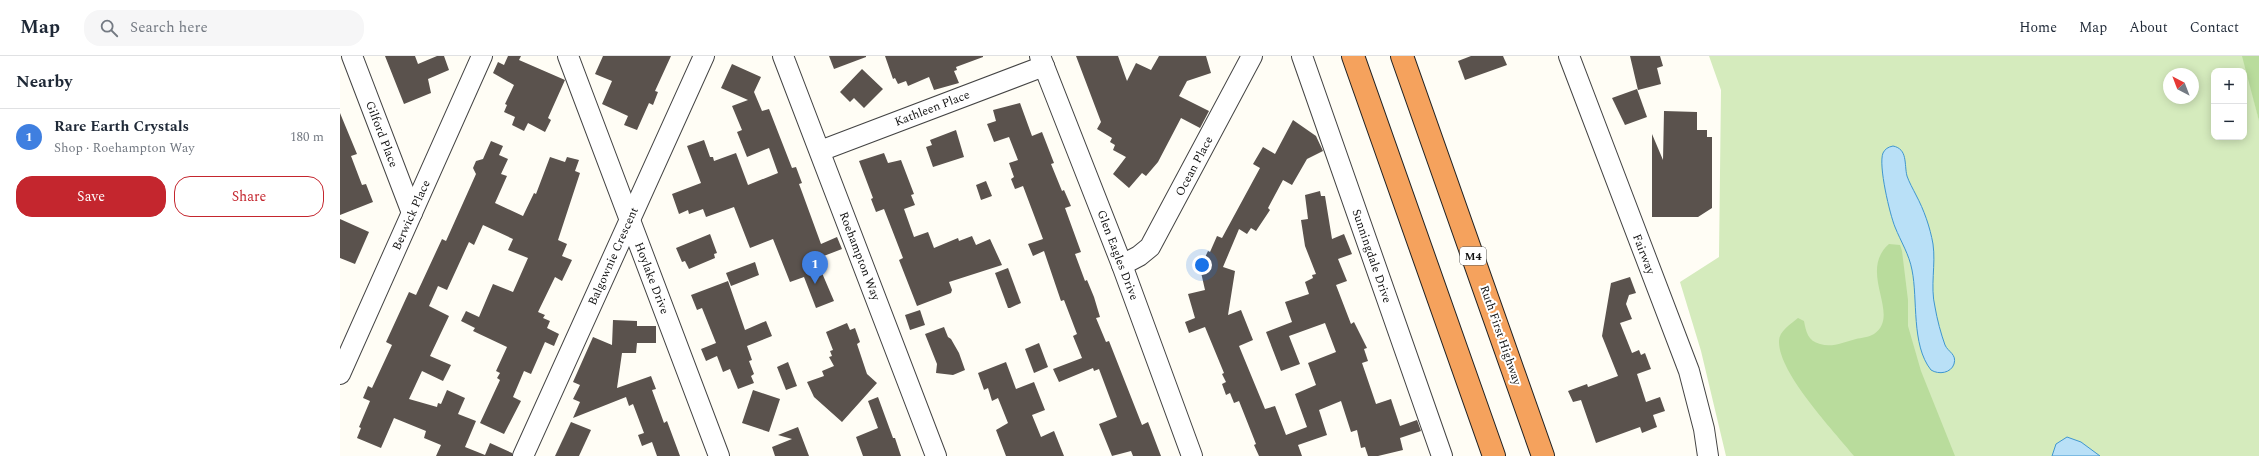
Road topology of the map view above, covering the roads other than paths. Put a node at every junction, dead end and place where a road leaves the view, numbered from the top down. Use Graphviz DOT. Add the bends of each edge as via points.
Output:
graph roads {
  1 [pos="352,56"];
  2 [pos="482,56"];
  3 [pos="568,56"];
  4 [pos="704,56"];
  5 [pos="783,56"];
  6 [pos="1252,56"];
  7 [pos="1302,56"];
  8 [pos="1353,56"];
  9 [pos="1402,56"];
  10 [pos="1570,56"];
  11 [pos="1042,61"];
  12 [pos="820,151"];
  13 [pos="412,213"];
  14 [pos="630,218"];
  15 [pos="1122,265"];
  16 [pos="340,374"];
  17 [pos="523,456"];
  18 [pos="719,456"];
  19 [pos="936,456"];
  20 [pos="1192,456"];
  21 [pos="1442,456"];
  22 [pos="1494,456"];
  23 [pos="1544,456"];
  24 [pos="1708,456"];
  1 -- 13 [label="street, Gilford Place"];
  2 -- 13 [label="street, Berwick Place"];
  3 -- 14 [label="street, Hoylake Drive"];
  4 -- 14 [label="street, Balgownie Crescent"];
  5 -- 12 [label="street, Roehampton Way"];
  6 -- 15 [label="street, Ocean Place" via="1150,247"];
  7 -- 21 [label="street, Sunningdale Drive"];
  8 -- 22 [label="highway"];
  9 -- 23 [label="highway, Ruth First Highway / M4"];
  10 -- 24 [label="street, Fairway" via="1689,371"];
  11 -- 12 [label="street, Kathleen Place"];
  11 -- 15 [label="street, Glen Eagles Drive"];
  12 -- 19 [label="street, Roehampton Way"];
  13 -- 16 [label="street, Berwick Place"];
  14 -- 17 [label="street, Balgownie Crescent"];
  14 -- 18 [label="street, Hoylake Drive"];
  15 -- 20 [label="street, Glen Eagles Drive"];
}
